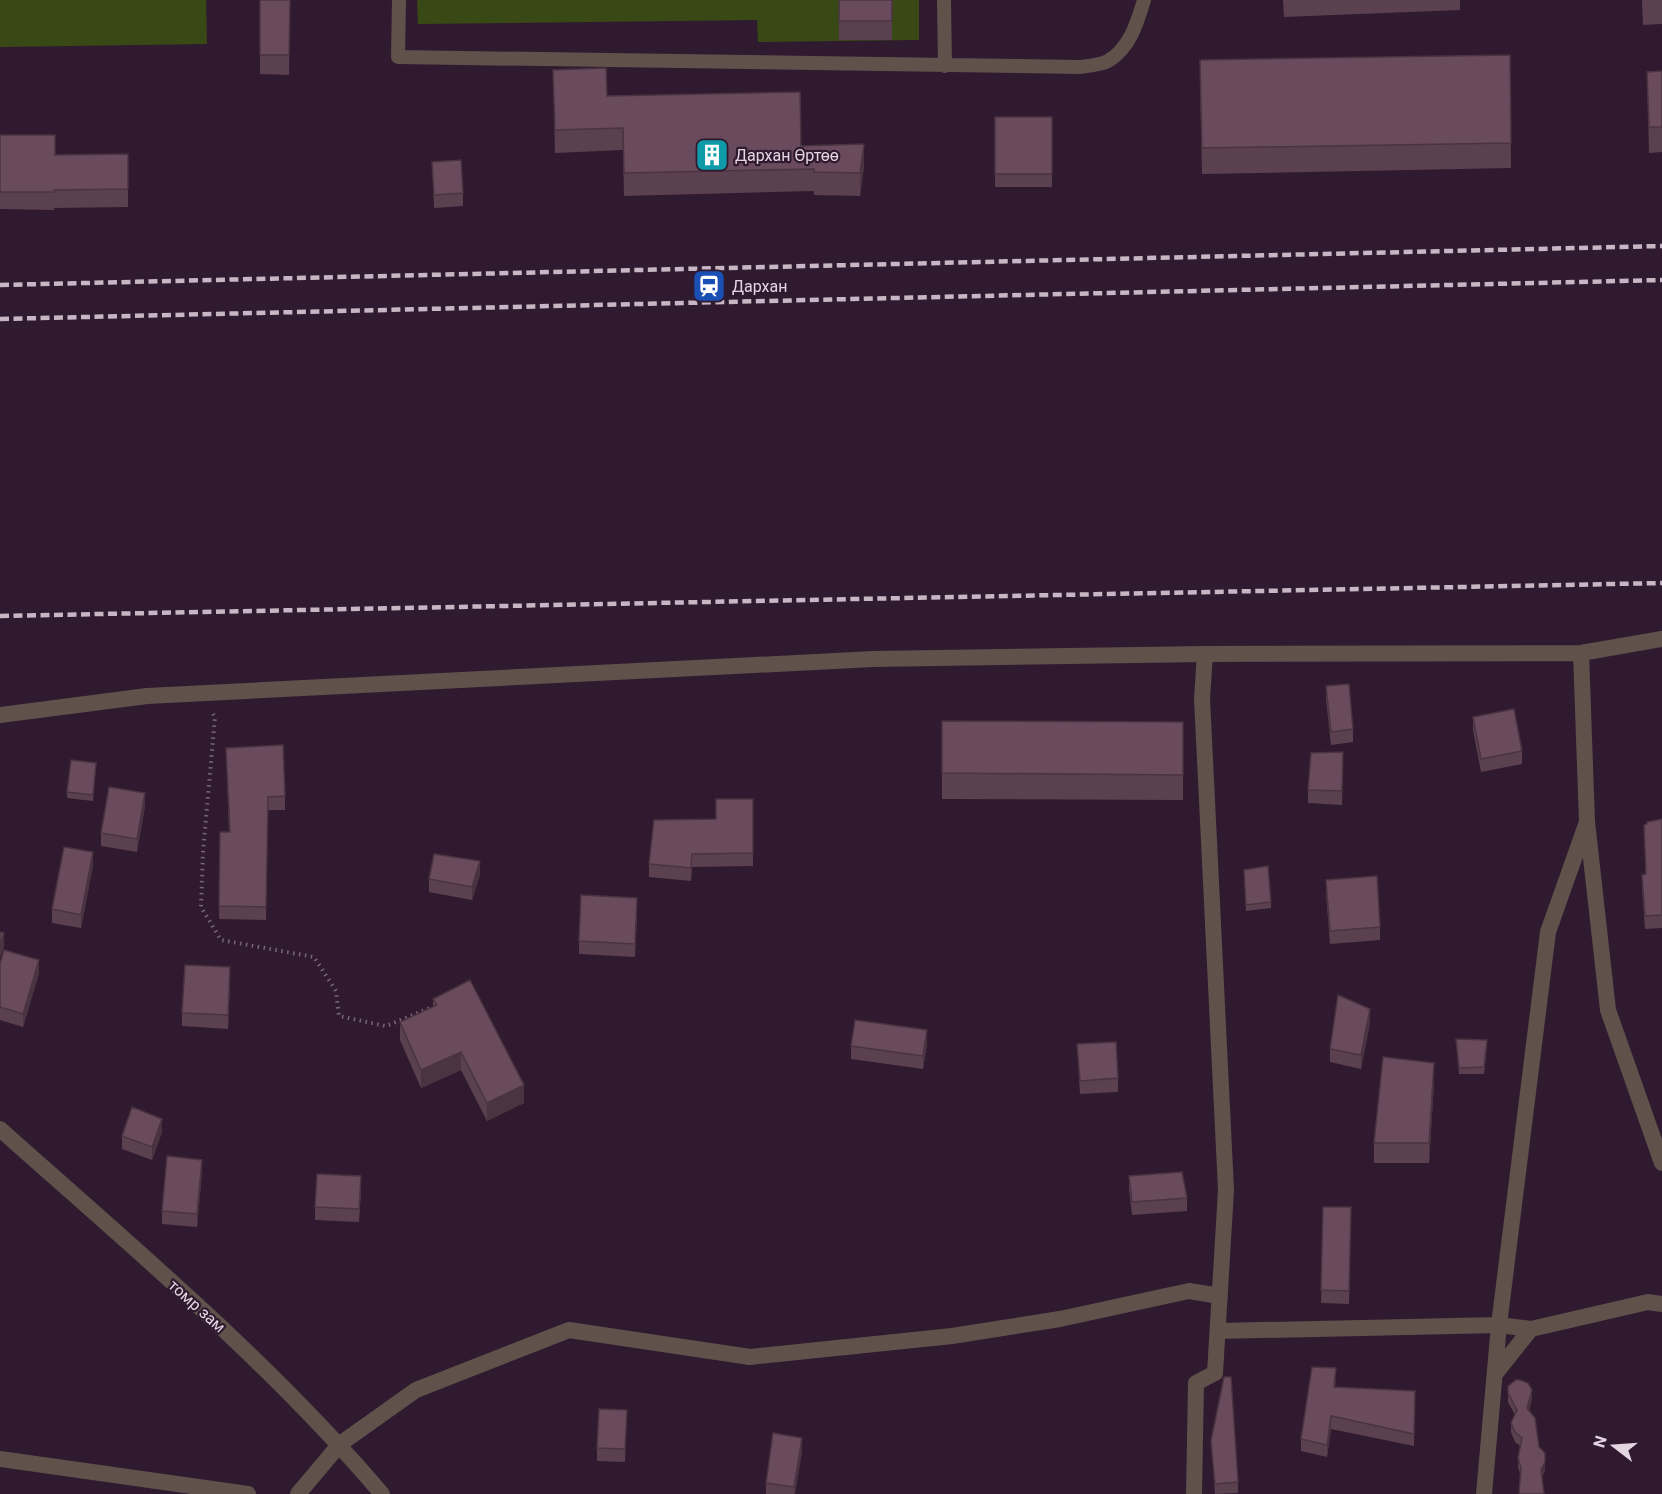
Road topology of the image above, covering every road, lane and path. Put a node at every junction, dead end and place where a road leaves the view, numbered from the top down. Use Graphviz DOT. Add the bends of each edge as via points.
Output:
graph roads {
  1 [pos="399,0"];
  2 [pos="944,0"];
  3 [pos="1144,0"];
  4 [pos="945,66"];
  5 [pos="1662,639"];
  6 [pos="1581,653"];
  7 [pos="1205,654"];
  8 [pos="198,693"];
  9 [pos="0,715"];
  10 [pos="1587,822"];
  11 [pos="430,1008"];
  12 [pos="0,1129"];
  13 [pos="1662,1162"];
  14 [pos="1220,1296"];
  15 [pos="1662,1304"];
  16 [pos="1499,1325"];
  17 [pos="1531,1329"];
  18 [pos="1218,1331"];
  19 [pos="1494,1375"];
  20 [pos="340,1444"];
  21 [pos="0,1459"];
  22 [pos="248,1494"];
  23 [pos="298,1494"];
  24 [pos="382,1494"];
  25 [pos="1194,1494"];
  26 [pos="1484,1494"];
  1 -- 4 [label="lane" via="398,57"];
  2 -- 4 [label="lane"];
  3 -- 4 [label="lane" via="1125,47 1107,62 1080,67"];
  5 -- 6 [label="street"];
  6 -- 7 [label="street"];
  6 -- 10 [label="street"];
  7 -- 8 [label="street" via="873,659"];
  7 -- 14 [label="street" via="1202,698 1226,1190"];
  8 -- 9 [label="street"];
  8 -- 11 [label="path" via="215,717 201,906 221,940 314,957 336,991 339,1016 386,1026"];
  10 -- 13 [label="street" via="1608,1010"];
  10 -- 16 [label="street" via="1548,932"];
  12 -- 20 [label="street, томр зам" via="220,1326"];
  14 -- 18 [label="street"];
  14 -- 20 [label="street" via="1189,1291 1060,1319 952,1336 750,1357 568,1330 416,1390"];
  15 -- 17 [label="street" via="1648,1302"];
  16 -- 17 [label="street"];
  16 -- 18 [label="street"];
  16 -- 19 [label="street"];
  17 -- 19 [label="street"];
  18 -- 25 [label="street" via="1215,1372 1196,1383"];
  19 -- 26 [label="street"];
  20 -- 23 [label="street"];
  20 -- 24 [label="street, томр зам"];
  21 -- 22 [label="street"];
}
